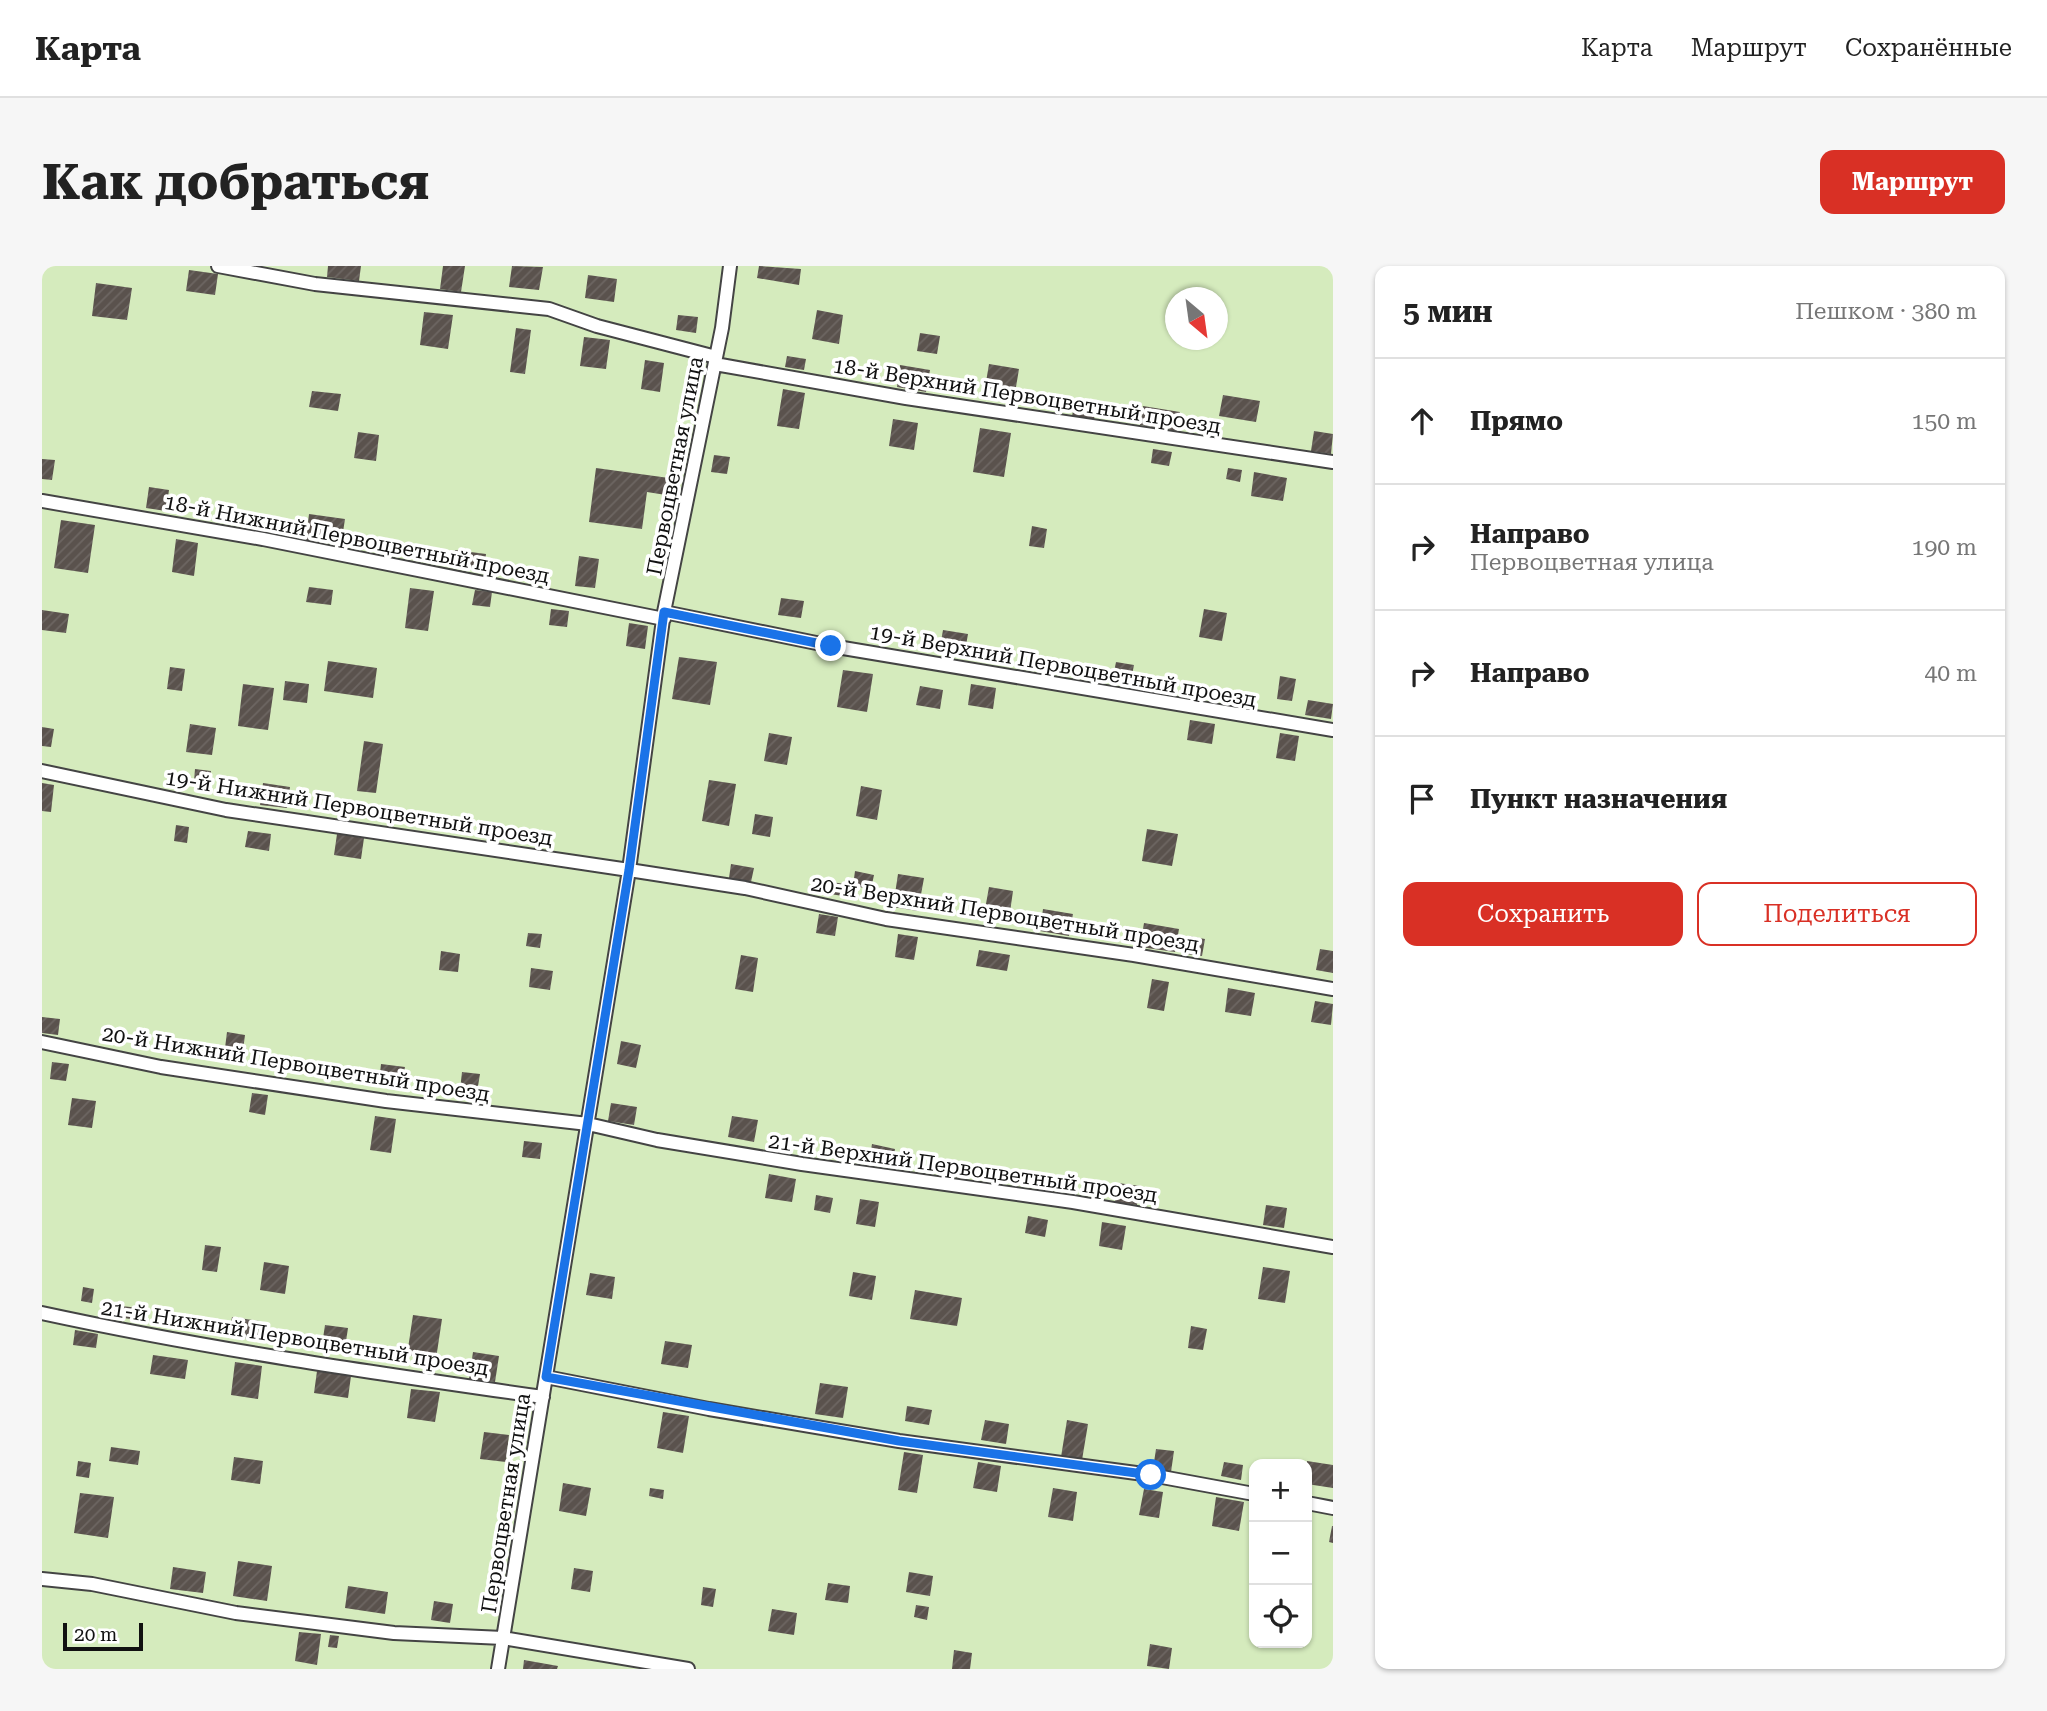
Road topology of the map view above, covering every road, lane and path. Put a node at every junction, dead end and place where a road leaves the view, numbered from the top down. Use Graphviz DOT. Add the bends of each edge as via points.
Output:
graph roads {
  1 [pos="218,266"];
  2 [pos="730,266"];
  3 [pos="716,360"];
  4 [pos="1333,462"];
  5 [pos="42,501"];
  6 [pos="664,615"];
  7 [pos="1333,730"];
  8 [pos="42,771"];
  9 [pos="629,870"];
  10 [pos="1333,989"];
  11 [pos="42,1042"];
  12 [pos="588,1124"];
  13 [pos="1333,1247"];
  14 [pos="42,1313"];
  15 [pos="546,1377"];
  16 [pos="543,1397"];
  17 [pos="1249,1493"];
  18 [pos="1312,1504"];
  19 [pos="1333,1508"];
  20 [pos="42,1579"];
  21 [pos="503,1638"];
  22 [pos="498,1669"];
  23 [pos="688,1669"];
  1 -- 3 [label="lane, 18-й Верхний Первоцветный проезд" via="315,284 549,309"];
  2 -- 3 [label="lane, Первоцветная улица"];
  3 -- 4 [label="lane, 18-й Верхний Первоцветный проезд" via="933,403"];
  3 -- 6 [label="lane, Первоцветная улица"];
  5 -- 6 [label="lane, 18-й Нижний Первоцветный проезд"];
  6 -- 7 [label="lane, 19-й Верхний Первоцветный проезд"];
  6 -- 9 [label="lane, Первоцветная улица"];
  8 -- 9 [label="lane, 19-й Нижний Первоцветный проезд" via="226,810"];
  9 -- 10 [label="lane, 20-й Верхний Первоцветный проезд" via="745,888 886,919"];
  9 -- 12 [label="lane, Первоцветная улица"];
  11 -- 12 [label="lane, 20-й Нижний Первоцветный проезд" via="161,1067 386,1101"];
  12 -- 13 [label="lane, 21-й Верхний Первоцветный проезд" via="802,1164 1073,1202"];
  12 -- 15 [label="lane, Первоцветная улица"];
  14 -- 16 [label="lane, 21-й Нижний Первоцветный проезд" via="314,1364"];
  15 -- 16 [label="lane, Первоцветная улица"];
  15 -- 17 [label="lane" via="899,1441"];
  16 -- 21 [label="lane, Первоцветная улица"];
  18 -- 19 [label="lane"];
  20 -- 21 [label="lane" via="92,1584 236,1613 394,1633"];
  21 -- 22 [label="lane, Первоцветная улица"];
  21 -- 23 [label="lane"];
}
